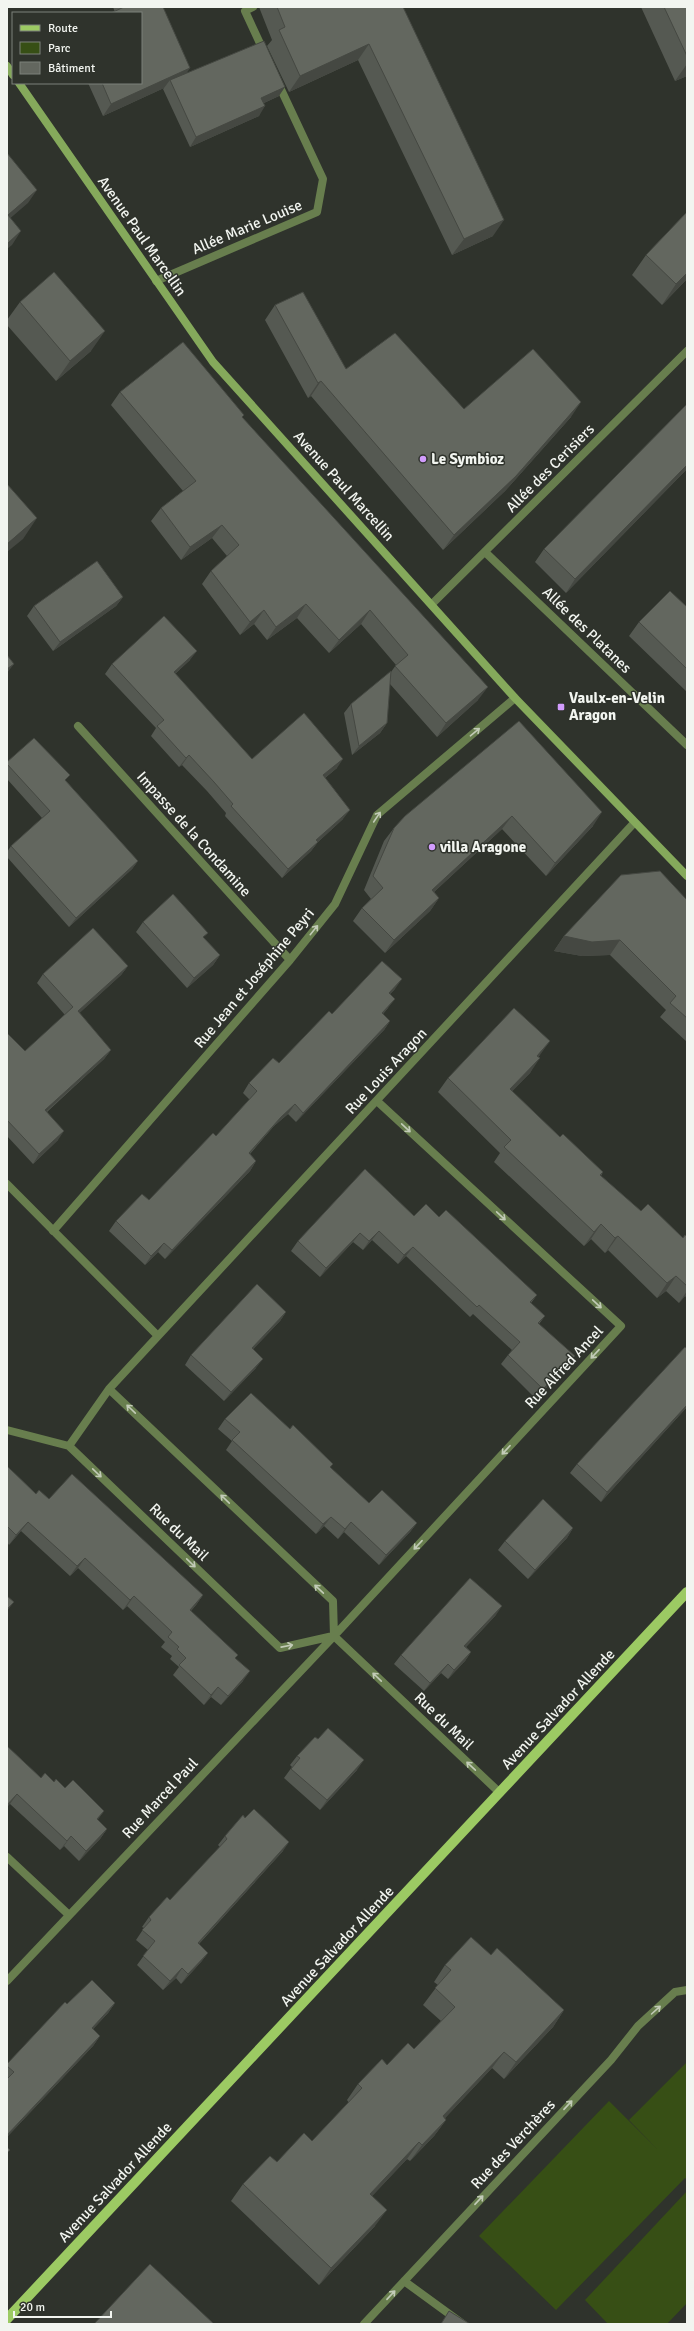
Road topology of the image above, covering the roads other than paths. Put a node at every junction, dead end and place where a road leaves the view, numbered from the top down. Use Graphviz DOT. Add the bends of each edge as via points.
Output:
graph roads {
  1 [pos="253,7"];
  2 [pos="268,60"];
  3 [pos="274,74"];
  4 [pos="20,84"];
  5 [pos="156,281"];
  6 [pos="687,351"];
  7 [pos="485,552"];
  8 [pos="432,604"];
  9 [pos="515,698"];
  10 [pos="78,726"];
  11 [pos="687,745"];
  12 [pos="634,823"];
  13 [pos="687,876"];
  14 [pos="290,960"];
  15 [pos="377,1102"];
  16 [pos="7,1184"];
  17 [pos="53,1231"];
  18 [pos="158,1336"];
  19 [pos="109,1389"];
  20 [pos="7,1430"];
  21 [pos="69,1446"];
  22 [pos="687,1592"];
  23 [pos="334,1636"];
  24 [pos="500,1793"];
  25 [pos="7,1857"];
  26 [pos="69,1915"];
  27 [pos="7,1981"];
  28 [pos="687,1990"];
  29 [pos="404,2281"];
  30 [pos="7,2319"];
  31 [pos="364,2324"];
  32 [pos="463,2324"];
  1 -- 2 [label="street" via="245,11"];
  3 -- 5 [label="street, Allée Marie Louise" via="323,179 317,212"];
  4 -- 5 [label="street, Avenue Paul Marcellin"];
  5 -- 8 [label="street, Avenue Paul Marcellin" via="213,362"];
  6 -- 7 [label="street, Allée des Cerisiers"];
  7 -- 8 [label="street, Allée des Cerisiers"];
  7 -- 11 [label="street, Allée des Platanes"];
  8 -- 9 [label="street, Avenue Paul Marcellin"];
  9 -- 12 [label="street, Avenue Paul Marcellin"];
  14 -- 9 [label="street, Rue Jean et Joséphine Peyri, one-way" via="335,904 377,814"];
  10 -- 14 [label="street, Impasse de la Condamine"];
  12 -- 13 [label="street, Avenue Paul Marcellin"];
  12 -- 15 [label="street, Rue Louis Aragon"];
  14 -- 17 [label="street, Rue Jean et Joséphine Peyri"];
  15 -- 18 [label="street, Rue Louis Aragon"];
  15 -- 23 [label="street, Rue Alfred Ancel, one-way" via="621,1326"];
  16 -- 17 [label="street"];
  17 -- 18 [label="street"];
  18 -- 19 [label="street"];
  19 -- 21 [label="street"];
  23 -- 19 [label="street, one-way" via="333,1602"];
  20 -- 21 [label="street"];
  21 -- 23 [label="street, Rue du Mail, one-way" via="280,1648"];
  22 -- 24 [label="main road, Avenue Salvador Allende"];
  24 -- 23 [label="street, Rue du Mail, one-way"];
  23 -- 26 [label="street, Rue Marcel Paul"];
  24 -- 30 [label="main road, Avenue Salvador Allende"];
  25 -- 26 [label="street"];
  26 -- 27 [label="street, Rue Marcel Paul"];
  29 -- 28 [label="street, Rue des Verchères, one-way" via="610,2060 638,2026 675,1992"];
  31 -- 29 [label="street, Rue des Verchères, one-way"];
  29 -- 32 [label="street"];
}
